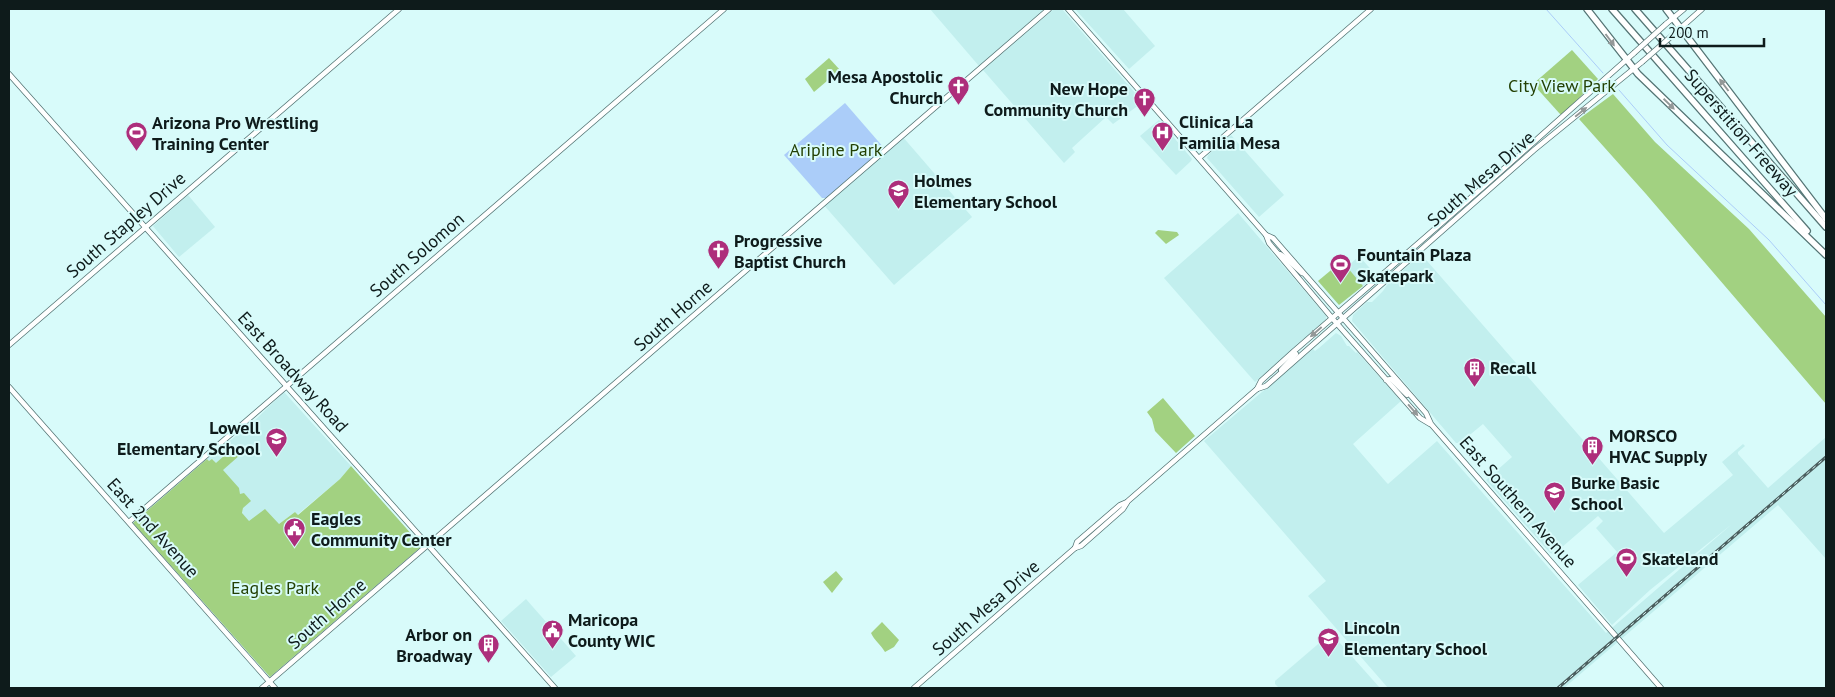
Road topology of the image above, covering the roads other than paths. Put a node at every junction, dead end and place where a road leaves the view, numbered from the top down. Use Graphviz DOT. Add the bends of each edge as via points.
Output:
graph roads {
  1 [pos="399,9"];
  2 [pos="724,9"];
  3 [pos="1049,9"];
  4 [pos="1068,9"];
  5 [pos="1371,9"];
  6 [pos="1587,9"];
  7 [pos="1612,9"];
  8 [pos="1635,9"];
  9 [pos="1666,9"];
  10 [pos="1684,9"];
  11 [pos="1702,9"];
  12 [pos="1673,17"];
  13 [pos="1681,28"];
  14 [pos="1625,60"];
  15 [pos="1634,70"];
  16 [pos="9,74"];
  17 [pos="1199,158"];
  18 [pos="1826,219"];
  19 [pos="145,226"];
  20 [pos="1826,227"];
  21 [pos="1266,235"];
  22 [pos="1277,253"];
  23 [pos="1826,254"];
  24 [pos="1306,275"];
  25 [pos="1339,312"];
  26 [pos="1332,318"];
  27 [pos="1344,318"];
  28 [pos="1337,324"];
  29 [pos="9,345"];
  30 [pos="1299,347"];
  31 [pos="1280,374"];
  32 [pos="1386,380"];
  33 [pos="287,386"];
  34 [pos="9,387"];
  35 [pos="1256,389"];
  36 [pos="1414,399"];
  37 [pos="1431,424"];
  38 [pos="129,522"];
  39 [pos="428,545"];
  40 [pos="269,682"];
  41 [pos="262,688"];
  42 [pos="275,688"];
  43 [pos="555,688"];
  44 [pos="914,688"];
  45 [pos="1661,688"];
  1 -- 19 [label="main road, South Stapley Drive"];
  2 -- 33 [label="main road, South Solomon"];
  3 -- 39 [label="main road, South Horne"];
  4 -- 17 [label="main road, East Southern Avenue"];
  5 -- 17 [label="main road"];
  6 -- 14 [label="highway, one-way"];
  7 -- 23 [label="highway, Superstition Freeway"];
  8 -- 20 [label="highway, Superstition Freeway"];
  9 -- 12 [label="highway"];
  10 -- 12 [label="main road, South Mesa Drive"];
  11 -- 13 [label="main road, South Mesa Drive"];
  12 -- 13 [label="highway"];
  12 -- 14 [label="main road, South Mesa Drive, bridge"];
  13 -- 15 [label="main road, South Mesa Drive, bridge"];
  18 -- 13 [label="highway, one-way"];
  14 -- 15 [label="highway"];
  14 -- 25 [label="main road, South Mesa Drive"];
  15 -- 23 [label="highway, one-way"];
  27 -- 15 [label="main road, South Mesa Drive, one-way" via="1534,150"];
  16 -- 19 [label="main road, East Broadway Road"];
  17 -- 21 [label="main road, East Southern Avenue"];
  19 -- 29 [label="main road, South Stapley Drive"];
  19 -- 33 [label="main road, East Broadway Road"];
  21 -- 22 [label="main road, East Southern Avenue"];
  21 -- 24 [label="main road, East Southern Avenue" via="1273,238"];
  22 -- 24 [label="main road"];
  22 -- 26 [label="main road, East Southern Avenue"];
  24 -- 25 [label="main road, East Southern Avenue"];
  25 -- 26 [label="main road, South Mesa Drive"];
  25 -- 27 [label="main road, East Southern Avenue"];
  26 -- 28 [label="main road, East Southern Avenue"];
  26 -- 30 [label="main road, South Mesa Drive, one-way"];
  27 -- 28 [label="main road, South Mesa Drive"];
  27 -- 36 [label="main road, East Southern Avenue"];
  28 -- 31 [label="main road, South Mesa Drive"];
  28 -- 32 [label="main road, East Southern Avenue"];
  30 -- 31 [label="main road"];
  30 -- 35 [label="main road, South Mesa Drive"];
  31 -- 35 [label="main road, South Mesa Drive" via="1266,386"];
  32 -- 36 [label="main road" via="1394,381"];
  32 -- 37 [label="main road, East Southern Avenue, one-way" via="1420,418"];
  33 -- 38 [label="main road, South Solomon"];
  33 -- 39 [label="main road, East Broadway Road"];
  34 -- 38 [label="main road, East 2nd Avenue"];
  35 -- 44 [label="main road, South Mesa Drive" via="1077,542 1075,548"];
  36 -- 37 [label="main road, East Southern Avenue"];
  37 -- 45 [label="main road, East Southern Avenue"];
  38 -- 40 [label="main road, East 2nd Avenue"];
  39 -- 40 [label="main road, South Horne"];
  39 -- 43 [label="main road, East Broadway Road"];
  40 -- 41 [label="main road, South Horne"];
  40 -- 42 [label="main road, East 2nd Avenue"];
}
